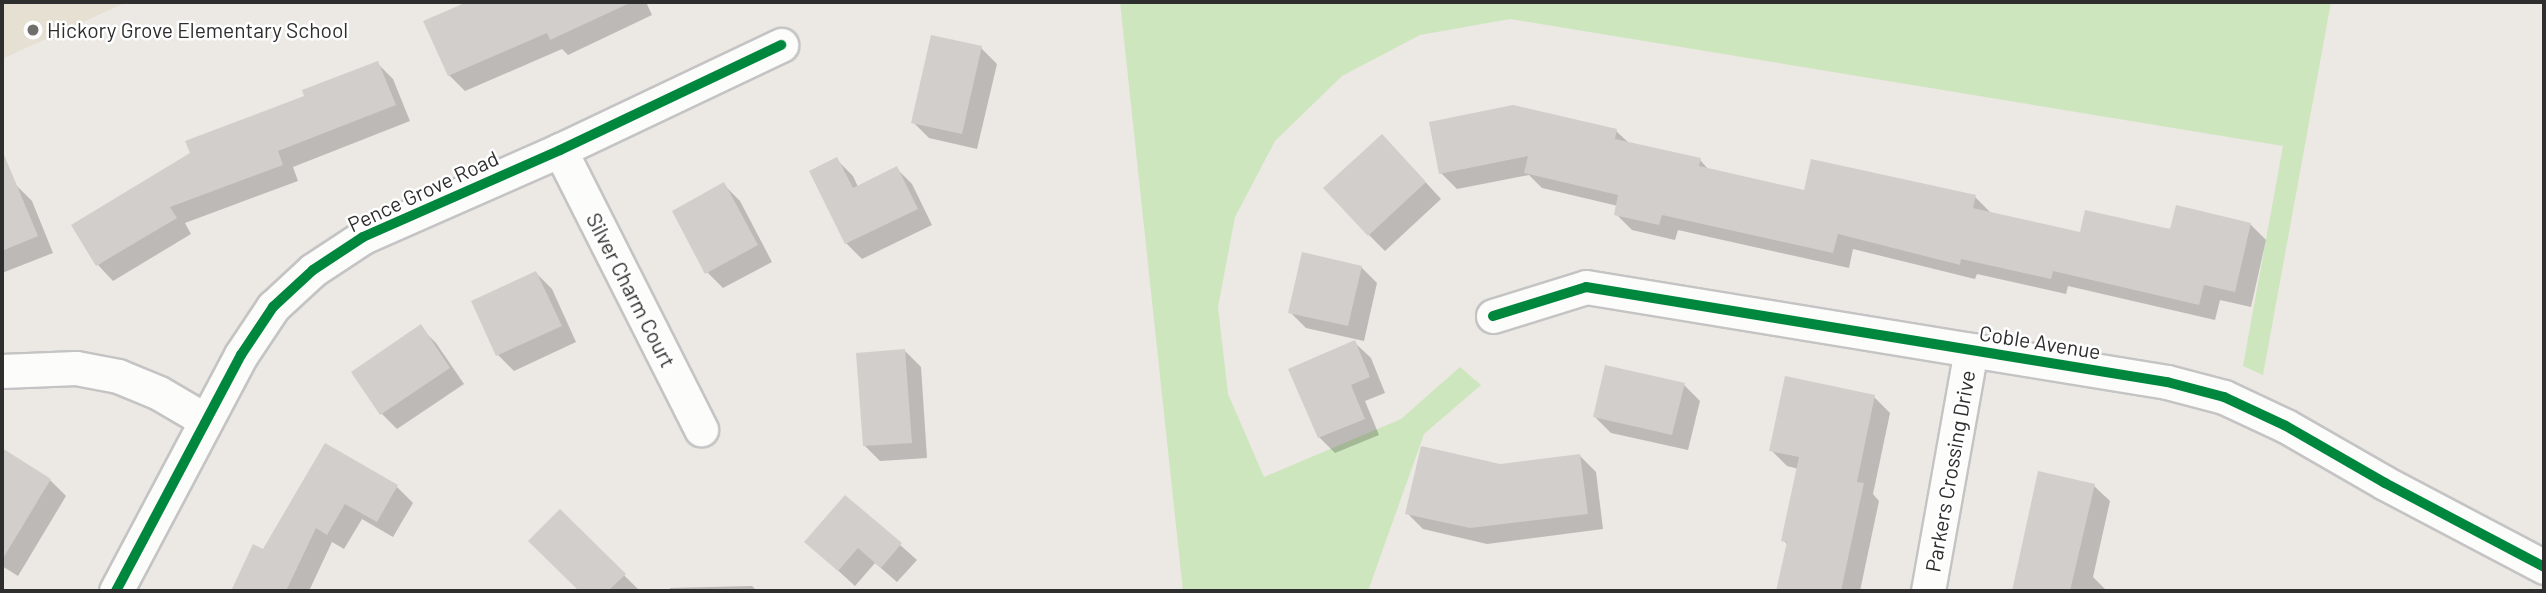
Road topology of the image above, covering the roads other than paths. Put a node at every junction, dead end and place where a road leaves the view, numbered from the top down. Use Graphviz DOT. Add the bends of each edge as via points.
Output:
graph roads {
  1 [pos="781,45"];
  2 [pos="560,150"];
  3 [pos="1493,316"];
  4 [pos="1971,350"];
  5 [pos="2,371"];
  6 [pos="205,421"];
  7 [pos="701,429"];
  8 [pos="2544,567"];
  9 [pos="116,591"];
  10 [pos="1928,591"];
  1 -- 2 [label="street, Pence Grove Road"];
  2 -- 6 [label="street, Pence Grove Road" via="363,237 313,270 273,307"];
  2 -- 7 [label="street, Silver Charm Court"];
  3 -- 4 [label="street, Coble Avenue" via="1586,288"];
  4 -- 8 [label="street, Coble Avenue" via="2167,382 2224,397"];
  4 -- 10 [label="street, Parkers Crossing Drive"];
  5 -- 6 [label="street" via="76,368 118,376 159,393"];
  6 -- 9 [label="street, Pence Grove Road"];
}
